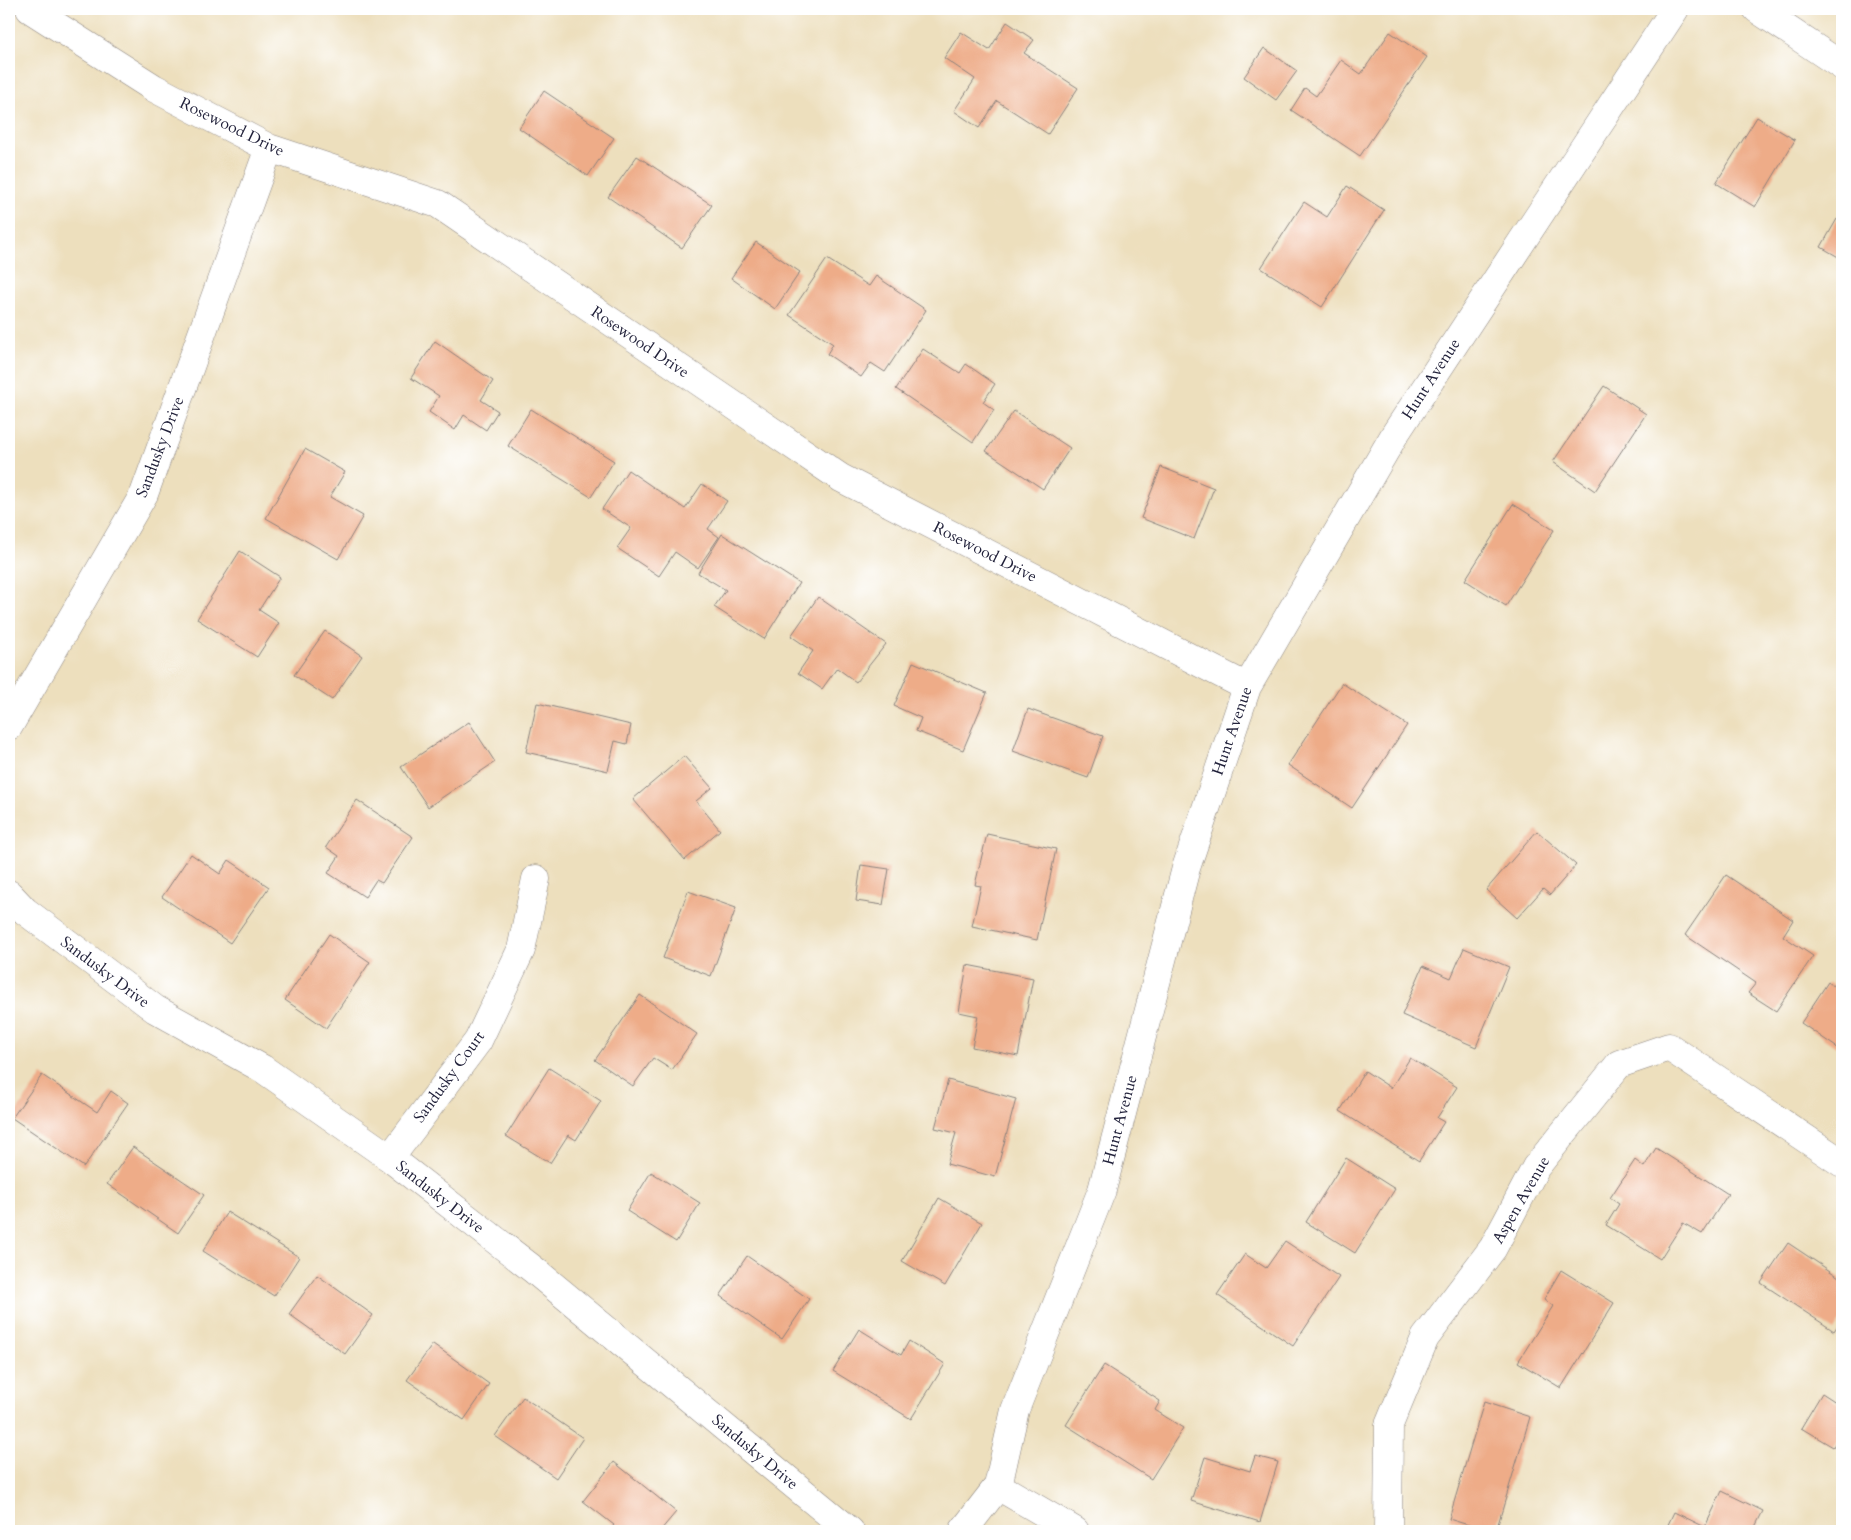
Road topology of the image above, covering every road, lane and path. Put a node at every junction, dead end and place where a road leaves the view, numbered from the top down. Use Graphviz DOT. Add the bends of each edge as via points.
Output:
graph roads {
  1 [pos="30,9"];
  2 [pos="1675,9"];
  3 [pos="1757,9"];
  4 [pos="1842,66"];
  5 [pos="269,148"];
  6 [pos="1247,687"];
  7 [pos="9,726"];
  8 [pos="536,879"];
  9 [pos="9,894"];
  10 [pos="390,1158"];
  11 [pos="1842,1162"];
  12 [pos="998,1486"];
  13 [pos="850,1531"];
  14 [pos="963,1531"];
  15 [pos="1075,1531"];
  16 [pos="1388,1531"];
  1 -- 5 [label="street, Rosewood Drive" via="154,88"];
  2 -- 6 [label="street, Hunt Avenue" via="1395,434"];
  3 -- 4 [label="street"];
  5 -- 6 [label="street, Rosewood Drive" via="438,204 841,478"];
  5 -- 7 [label="street, Sandusky Drive" via="144,494"];
  6 -- 12 [label="street, Hunt Avenue" via="1186,868 1102,1190 1015,1410"];
  8 -- 10 [label="street, Sandusky Court" via="521,950 478,1041"];
  9 -- 10 [label="street, Sandusky Drive" via="25,911 155,1009 263,1068"];
  10 -- 13 [label="street, Sandusky Drive" via="534,1270"];
  11 -- 16 [label="street, Aspen Avenue" via="1669,1048 1619,1064 1536,1167 1493,1248 1425,1338 1389,1425"];
  12 -- 14 [label="street, Hunt Avenue"];
  12 -- 15 [label="street"];
}
